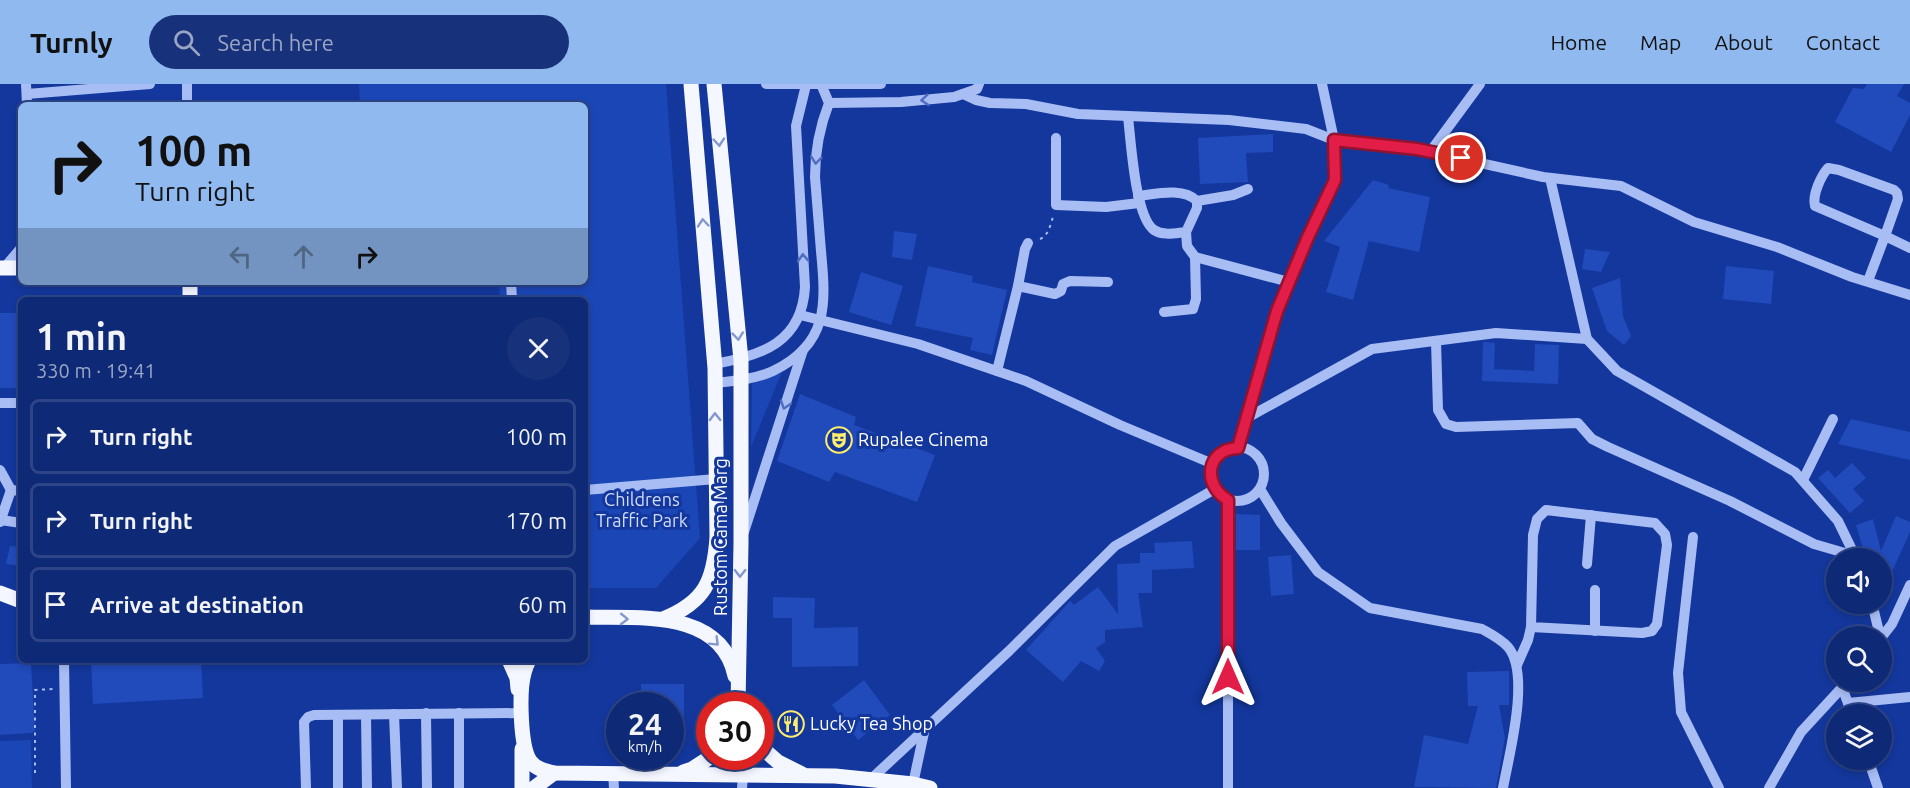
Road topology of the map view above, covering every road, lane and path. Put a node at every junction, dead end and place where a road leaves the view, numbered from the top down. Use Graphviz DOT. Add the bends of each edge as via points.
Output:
graph roads {
  1 [pos="150,84"];
  2 [pos="187,84"];
  3 [pos="691,84"];
  4 [pos="714,84"];
  5 [pos="766,84"];
  6 [pos="820,84"];
  7 [pos="829,84"];
  8 [pos="846,84"];
  9 [pos="882,84"];
  10 [pos="979,84"];
  11 [pos="1322,84"];
  12 [pos="1480,84"];
  13 [pos="806,85"];
  14 [pos="27,94"];
  15 [pos="963,94"];
  16 [pos="187,102"];
  17 [pos="829,103"];
  18 [pos="1128,117"];
  19 [pos="1056,138"];
  20 [pos="1334,140"];
  21 [pos="1430,152"];
  22 [pos="1550,178"];
  23 [pos="1248,189"];
  24 [pos="1139,200"];
  25 [pos="1197,201"];
  26 [pos="1056,205"];
  27 [pos="1186,232"];
  28 [pos="1884,236"];
  29 [pos="1028,243"];
  30 [pos="1910,248"];
  31 [pos="18,251"];
  32 [pos="1195,257"];
  33 [pos="2,268"];
  34 [pos="18,268"];
  35 [pos="1868,281"];
  36 [pos="1108,282"];
  37 [pos="1289,282"];
  38 [pos="1018,286"];
  39 [pos="1910,295"];
  40 [pos="1164,312"];
  41 [pos="800,315"];
  42 [pos="821,321"];
  43 [pos="1587,339"];
  44 [pos="1436,340"];
  45 [pos="804,350"];
  46 [pos="741,360"];
  47 [pos="714,364"];
  48 [pos="997,371"];
  49 [pos="741,380"];
  50 [pos="715,383"];
  51 [pos="0,403"];
  52 [pos="18,403"];
  53 [pos="1245,419"];
  54 [pos="1833,419"];
  55 [pos="1238,448"];
  56 [pos="1213,464"];
  57 [pos="0,470"];
  58 [pos="716,479"];
  59 [pos="1803,480"];
  60 [pos="1215,489"];
  61 [pos="1260,489"];
  62 [pos="16,490"];
  63 [pos="588,490"];
  64 [pos="1228,500"];
  65 [pos="1591,514"];
  66 [pos="1,521"];
  67 [pos="18,523"];
  68 [pos="1693,537"];
  69 [pos="741,543"];
  70 [pos="1827,548"];
  71 [pos="1851,548"];
  72 [pos="1587,564"];
  73 [pos="1910,585"];
  74 [pos="1595,590"];
  75 [pos="0,593"];
  76 [pos="18,600"];
  77 [pos="1897,615"];
  78 [pos="1910,615"];
  79 [pos="588,617"];
  80 [pos="663,619"];
  81 [pos="1890,626"];
  82 [pos="1531,627"];
  83 [pos="1595,631"];
  84 [pos="64,663"];
  85 [pos="510,663"];
  86 [pos="528,663"];
  87 [pos="1517,665"];
  88 [pos="65,688"];
  89 [pos="738,692"];
  90 [pos="739,692"];
  91 [pos="1838,692"];
  92 [pos="1910,697"];
  93 [pos="1875,704"];
  94 [pos="426,713"];
  95 [pos="459,713"];
  96 [pos="522,713"];
  97 [pos="394,714"];
  98 [pos="338,715"];
  99 [pos="366,715"];
  100 [pos="925,728"];
  101 [pos="522,730"];
  102 [pos="774,758"];
  103 [pos="696,766"];
  104 [pos="1872,770"];
  105 [pos="35,773"];
  106 [pos="554,773"];
  107 [pos="677,774"];
  108 [pos="804,775"];
  109 [pos="870,780"];
  110 [pos="614,781"];
  111 [pos="743,782"];
  112 [pos="913,784"];
  113 [pos="66,788"];
  114 [pos="306,788"];
  115 [pos="338,788"];
  116 [pos="366,788"];
  117 [pos="397,788"];
  118 [pos="427,788"];
  119 [pos="459,788"];
  120 [pos="522,788"];
  121 [pos="534,788"];
  122 [pos="930,788"];
  123 [pos="1228,788"];
  124 [pos="1503,788"];
  125 [pos="1719,788"];
  126 [pos="1768,788"];
  127 [pos="1878,788"];
  1 -- 14 [label="street"];
  2 -- 16 [label="street"];
  47 -- 3 [label="main road, Rustom Cama Marg, one-way"];
  4 -- 46 [label="main road, Rustom Cama Marg, one-way"];
  5 -- 13 [label="street"];
  6 -- 13 [label="street"];
  6 -- 17 [label="street"];
  7 -- 8 [label="street"];
  8 -- 9 [label="street"];
  10 -- 15 [label="street" via="977,89"];
  11 -- 20 [label="street"];
  12 -- 21 [label="street"];
  41 -- 13 [label="street, one-way" via="805,287 796,126"];
  15 -- 17 [label="street, one-way" via="901,102"];
  15 -- 18 [label="street" via="990,103"];
  17 -- 42 [label="street, one-way" via="815,160 825,292"];
  18 -- 20 [label="street" via="1229,120 1306,129"];
  18 -- 24 [label="street"];
  19 -- 26 [label="street"];
  20 -- 21 [label="street"];
  20 -- 37 [label="street" via="1335,180"];
  21 -- 22 [label="street"];
  22 -- 35 [label="street" via="1621,186 1694,222"];
  22 -- 43 [label="street"];
  23 -- 25 [label="street"];
  24 -- 25 [label="street" via="1170,193 1191,195"];
  24 -- 26 [label="street" via="1106,207"];
  24 -- 27 [label="street" via="1146,223 1154,230 1162,234"];
  25 -- 27 [label="street"];
  26 -- 29 [label="path" via="1048,233"];
  27 -- 32 [label="street" via="1187,246"];
  28 -- 28 [label="street" via="1815,206 1813,200 1828,168 1897,193"];
  28 -- 30 [label="street"];
  28 -- 35 [label="street"];
  29 -- 38 [label="street"];
  31 -- 33 [label="street"];
  32 -- 37 [label="street"];
  32 -- 40 [label="street" via="1193,309"];
  33 -- 34 [label="main road"];
  35 -- 39 [label="street"];
  36 -- 38 [label="street" via="1070,281 1055,294"];
  37 -- 53 [label="street"];
  38 -- 48 [label="street"];
  41 -- 42 [label="street"];
  41 -- 46 [label="street" via="790,332 775,345"];
  42 -- 45 [label="street"];
  42 -- 48 [label="street" via="918,344"];
  43 -- 44 [label="street" via="1496,333"];
  43 -- 59 [label="street" via="1617,371 1786,466"];
  44 -- 53 [label="street" via="1372,349"];
  44 -- 70 [label="street" via="1438,410 1446,424 1456,427 1578,423 1593,439 1608,447"];
  45 -- 49 [label="street" via="772,372"];
  45 -- 69 [label="street, one-way"];
  46 -- 47 [label="street"];
  46 -- 49 [label="main road, Rustom Cama Marg"];
  47 -- 50 [label="main road, Rustom Cama Marg"];
  48 -- 56 [label="street"];
  49 -- 50 [label="street"];
  49 -- 69 [label="main road, Rustom Cama Marg"];
  58 -- 50 [label="main road, Rustom Cama Marg, one-way"];
  51 -- 52 [label="street"];
  53 -- 55 [label="street"];
  54 -- 59 [label="street"];
  55 -- 56 [label="street" via="1224,451"];
  55 -- 61 [label="street" via="1249,450 1262,463"];
  56 -- 60 [label="street" via="1210,472"];
  57 -- 62 [label="street"];
  58 -- 63 [label="street"];
  58 -- 80 [label="main road, Rustom Cama Marg" via="716,558 709,581 697,600"];
  59 -- 71 [label="street" via="1838,521"];
  60 -- 64 [label="street"];
  60 -- 100 [label="street" via="1114,546"];
  61 -- 64 [label="street" via="1246,500"];
  61 -- 87 [label="street" via="1318,572 1340,588 1370,608 1482,629 1510,648"];
  62 -- 66 [label="street"];
  64 -- 123 [label="street"];
  65 -- 72 [label="street"];
  65 -- 82 [label="street" via="1546,510 1537,519 1533,535"];
  65 -- 83 [label="street" via="1655,523 1665,534 1667,545 1657,624 1652,631"];
  66 -- 67 [label="street"];
  68 -- 125 [label="street" via="1678,673 1681,712"];
  69 -- 90 [label="main road, Rustom Cama Marg, one-way"];
  73 -- 77 [label="street"];
  74 -- 83 [label="street"];
  75 -- 76 [label="main road"];
  77 -- 78 [label="street"];
  77 -- 81 [label="street"];
  79 -- 80 [label="main road, one-way"];
  80 -- 89 [label="main road, Rustom Cama Marg, one-way" via="696,627 719,645 734,670"];
  82 -- 83 [label="street"];
  82 -- 87 [label="street"];
  84 -- 88 [label="street"];
  85 -- 96 [label="main road"];
  86 -- 96 [label="main road" via="523,675"];
  87 -- 124 [label="street" via="1519,685"];
  88 -- 105 [label="path" via="35,690"];
  88 -- 113 [label="street"];
  91 -- 126 [label="street" via="1801,732"];
  92 -- 93 [label="street"];
  94 -- 95 [label="street"];
  94 -- 97 [label="street"];
  94 -- 118 [label="street"];
  95 -- 96 [label="street"];
  95 -- 119 [label="street"];
  96 -- 101 [label="main road"];
  97 -- 99 [label="street"];
  97 -- 117 [label="street"];
  98 -- 99 [label="street"];
  98 -- 114 [label="street" via="314,715 304,722"];
  98 -- 115 [label="street"];
  99 -- 116 [label="street"];
  100 -- 109 [label="street"];
  100 -- 112 [label="street"];
  101 -- 106 [label="main road" via="530,761 539,769"];
  101 -- 120 [label="main road"];
  102 -- 108 [label="main road"];
  103 -- 107 [label="main road"];
  104 -- 127 [label="street"];
  106 -- 110 [label="main road"];
  106 -- 121 [label="main road"];
  107 -- 110 [label="main road"];
  107 -- 111 [label="main road"];
  108 -- 109 [label="main road"];
  108 -- 111 [label="main road"];
  109 -- 112 [label="main road"];
  112 -- 122 [label="main road"];
}
